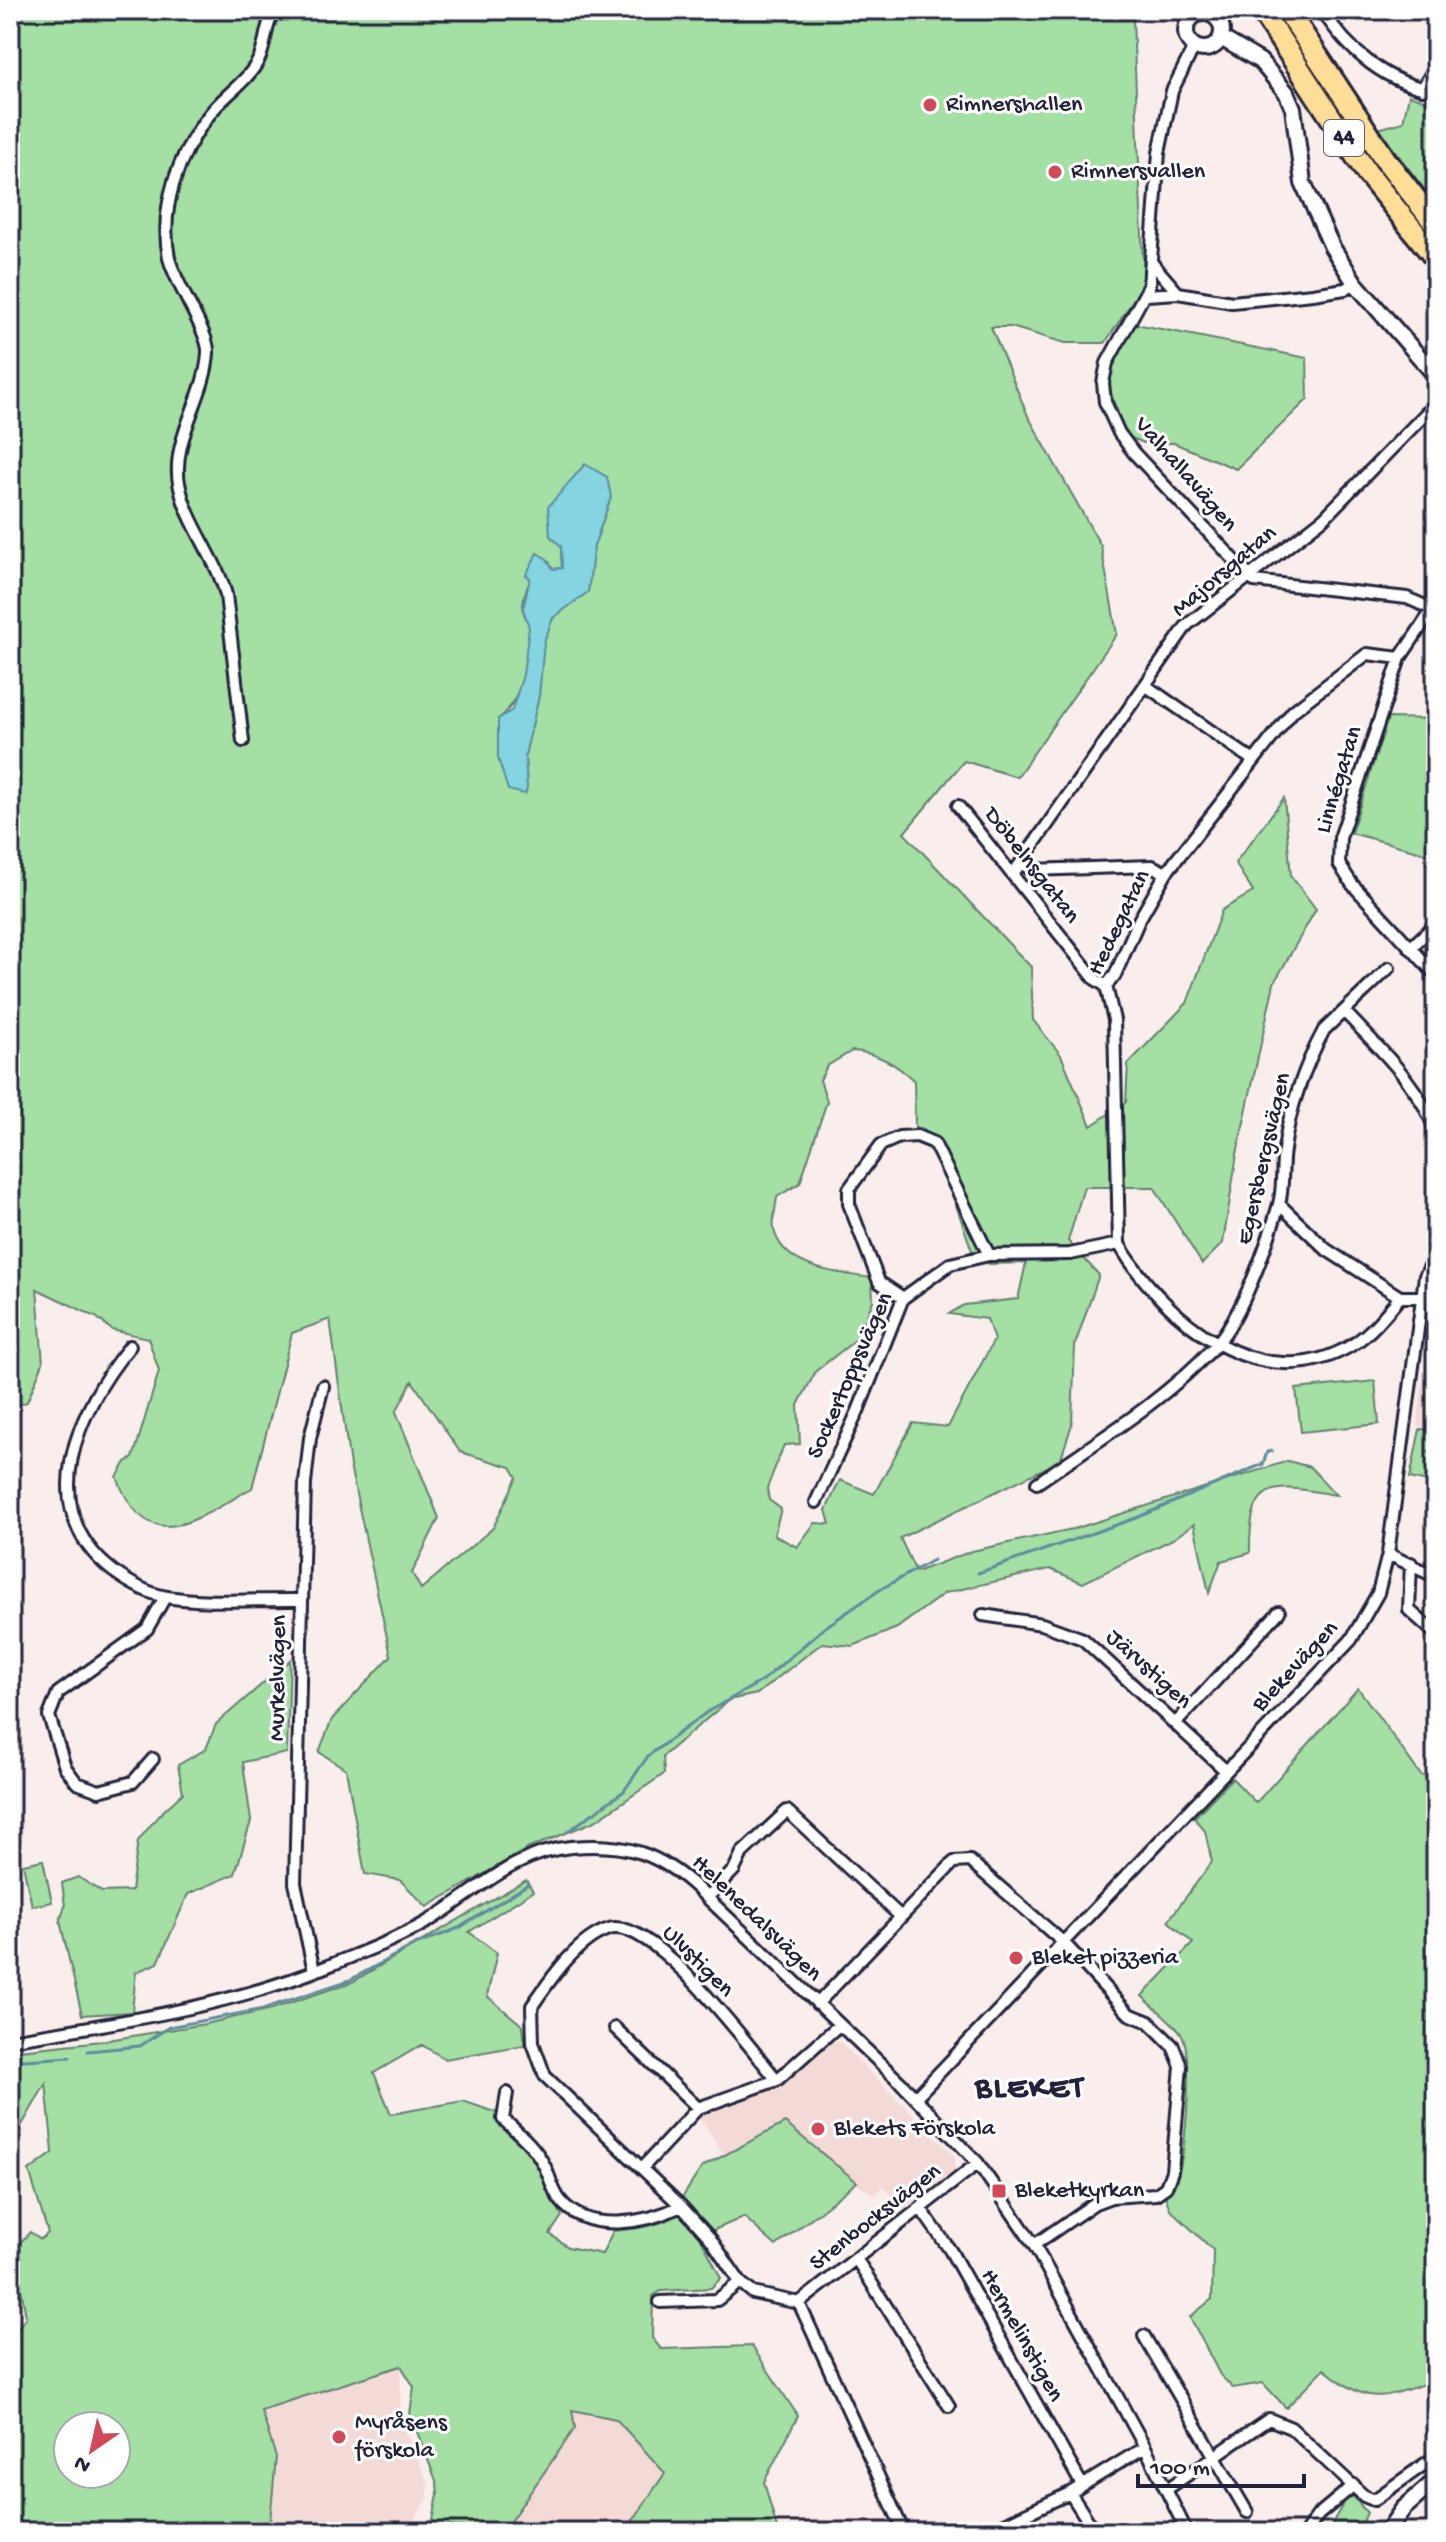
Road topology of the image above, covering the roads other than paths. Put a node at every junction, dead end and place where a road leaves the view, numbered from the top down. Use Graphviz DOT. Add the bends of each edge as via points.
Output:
graph roads {
  1 [pos="276,10"];
  2 [pos="1261,10"];
  3 [pos="1287,10"];
  4 [pos="1322,10"];
  5 [pos="1193,13"];
  6 [pos="1221,38"];
  7 [pos="1194,47"];
  8 [pos="1436,66"];
  9 [pos="1422,89"];
  10 [pos="1436,91"];
  11 [pos="1436,225"];
  12 [pos="1436,259"];
  13 [pos="1152,263"];
  14 [pos="1355,283"];
  15 [pos="1178,293"];
  16 [pos="1146,295"];
  17 [pos="1436,376"];
  18 [pos="1436,403"];
  19 [pos="1248,577"];
  20 [pos="1434,607"];
  21 [pos="1400,658"];
  22 [pos="1145,685"];
  23 [pos="243,741"];
  24 [pos="1254,761"];
  25 [pos="958,806"];
  26 [pos="1021,863"];
  27 [pos="1166,873"];
  28 [pos="1013,874"];
  29 [pos="1436,924"];
  30 [pos="1410,948"];
  31 [pos="1389,968"];
  32 [pos="1436,975"];
  33 [pos="1106,986"];
  34 [pos="1344,1011"];
  35 [pos="1436,1133"];
  36 [pos="1279,1204"];
  37 [pos="1119,1244"];
  38 [pos="1436,1254"];
  39 [pos="989,1255"];
  40 [pos="1400,1297"];
  41 [pos="1422,1297"];
  42 [pos="903,1298"];
  43 [pos="1217,1345"];
  44 [pos="130,1346"];
  45 [pos="323,1386"];
  46 [pos="1037,1483"];
  47 [pos="816,1502"];
  48 [pos="1388,1554"];
  49 [pos="1411,1563"];
  50 [pos="1436,1577"];
  51 [pos="165,1597"];
  52 [pos="301,1600"];
  53 [pos="1279,1612"];
  54 [pos="983,1615"];
  55 [pos="1436,1634"];
  56 [pos="1176,1723"];
  57 [pos="153,1759"];
  58 [pos="1225,1770"];
  59 [pos="707,1898"];
  60 [pos="900,1916"];
  61 [pos="1065,1944"];
  62 [pos="314,1971"];
  63 [pos="817,2004"];
  64 [pos="839,2025"];
  65 [pos="615,2028"];
  66 [pos="10,2040"];
  67 [pos="777,2080"];
  68 [pos="507,2093"];
  69 [pos="915,2098"];
  70 [pos="698,2108"];
  71 [pos="978,2163"];
  72 [pos="643,2167"];
  73 [pos="681,2206"];
  74 [pos="921,2209"];
  75 [pos="1034,2245"];
  76 [pos="857,2260"];
  77 [pos="740,2282"];
  78 [pos="660,2302"];
  79 [pos="799,2303"];
  80 [pos="1144,2336"];
  81 [pos="949,2406"];
  82 [pos="1145,2447"];
  83 [pos="1436,2456"];
  84 [pos="1213,2457"];
  85 [pos="1436,2480"];
  86 [pos="1082,2485"];
  87 [pos="1354,2485"];
  88 [pos="1167,2489"];
  89 [pos="1070,2493"];
  90 [pos="1247,2512"];
  91 [pos="992,2531"];
  92 [pos="904,2532"];
  93 [pos="1095,2532"];
  94 [pos="1187,2532"];
  95 [pos="1306,2532"];
  96 [pos="1387,2532"];
  1 -- 23 [label="street" via="258,62 208,115 185,153 168,206 166,232 178,288 209,350 182,446 178,482 226,595"];
  2 -- 12 [label="highway, 44" via="1367,173"];
  3 -- 11 [label="highway, 44" via="1376,147"];
  4 -- 9 [label="street" via="1336,32 1366,60"];
  5 -- 6 [label="street" via="1216,18"];
  5 -- 7 [label="street" via="1186,29"];
  6 -- 7 [label="street" via="1210,49"];
  6 -- 14 [label="street" via="1260,61 1286,92 1303,183"];
  7 -- 13 [label="street, Valhallavägen" via="1172,91 1159,153"];
  8 -- 9 [label="street"];
  9 -- 10 [label="street"];
  13 -- 15 [label="street"];
  13 -- 16 [label="street, Valhallavägen"];
  14 -- 15 [label="street" via="1313,294 1232,302"];
  14 -- 17 [label="street"];
  15 -- 16 [label="street"];
  16 -- 19 [label="street, Valhallavägen" via="1115,342 1103,383 1105,402 1134,453"];
  18 -- 19 [label="street, Majorsgatan" via="1324,518"];
  19 -- 20 [label="street" via="1407,598"];
  19 -- 22 [label="street, Majorsgatan" via="1187,625"];
  20 -- 21 [label="street"];
  21 -- 24 [label="street, Hedegatan" via="1367,654 1293,711"];
  21 -- 30 [label="street, Linnégatan" via="1343,826 1339,864"];
  22 -- 24 [label="street"];
  22 -- 26 [label="street, Majorsgatan"];
  24 -- 27 [label="street, Hedegatan"];
  25 -- 28 [label="street, Döbelnsgatan"];
  26 -- 27 [label="street" via="1031,870 1152,866"];
  26 -- 28 [label="street, Majorsgatan"];
  27 -- 33 [label="street, Hedegatan"];
  28 -- 33 [label="street, Döbelnsgatan"];
  29 -- 30 [label="street"];
  30 -- 32 [label="street, Linnégatan"];
  31 -- 34 [label="street, Egersbergsvägen"];
  33 -- 37 [label="street, Hedegatan" via="1114,1020"];
  34 -- 35 [label="street" via="1410,1085"];
  34 -- 36 [label="street, Egersbergsvägen" via="1318,1040 1293,1109"];
  36 -- 40 [label="street" via="1327,1250"];
  36 -- 43 [label="street, Egersbergsvägen" via="1260,1265"];
  37 -- 39 [label="street, Sockertoppsvägen" via="1070,1254"];
  37 -- 43 [label="street" via="1137,1275 1163,1303"];
  38 -- 41 [label="street, Blekevägen"];
  39 -- 42 [label="street, Sockertoppsvägen" via="950,1264"];
  39 -- 42 [label="street" via="934,1143 917,1136 881,1145 849,1189 849,1204 879,1282"];
  40 -- 41 [label="street"];
  40 -- 43 [label="street" via="1354,1344 1329,1356 1287,1362 1241,1356"];
  41 -- 48 [label="street, Blekevägen"];
  42 -- 47 [label="street, Sockertoppsvägen"];
  43 -- 46 [label="street, Egersbergsvägen" via="1162,1395"];
  44 -- 51 [label="street" via="103,1378 83,1421 71,1456 70,1505 96,1557 127,1581"];
  45 -- 52 [label="street, Murkelvägen" via="306,1472"];
  48 -- 49 [label="street"];
  48 -- 58 [label="street, Blekevägen" via="1378,1593 1351,1640"];
  49 -- 50 [label="street"];
  49 -- 55 [label="street" via="1409,1610"];
  51 -- 52 [label="street"];
  51 -- 57 [label="street" via="147,1629 58,1693 49,1716 65,1767 77,1783 99,1791 133,1782"];
  52 -- 62 [label="street, Murkelvägen" via="295,1883"];
  53 -- 56 [label="street"];
  54 -- 56 [label="street, Järvstigen" via="1042,1624 1083,1639"];
  56 -- 58 [label="street, Järvstigen"];
  58 -- 61 [label="street, Blekevägen"];
  59 -- 60 [label="street" via="734,1870 742,1853 787,1811"];
  59 -- 62 [label="street, Helenedalsvägen" via="678,1870 649,1853 556,1850 510,1866 423,1924"];
  59 -- 63 [label="street, Helenedalsvägen"];
  60 -- 61 [label="street" via="954,1862 970,1861"];
  60 -- 63 [label="street"];
  61 -- 69 [label="street, Blekevägen"];
  61 -- 75 [label="street" via="1129,2014 1163,2033 1173,2046 1181,2066 1172,2171 1166,2187 1156,2194 1095,2203"];
  62 -- 66 [label="street, Helenedalsvägen" via="212,2006"];
  63 -- 64 [label="street, Helenedalsvägen"];
  64 -- 67 [label="street"];
  64 -- 69 [label="street, Helenedalsvägen"];
  65 -- 70 [label="street"];
  67 -- 70 [label="street"];
  67 -- 72 [label="street, Ulvstigen" via="651,1941 633,1930 606,1930 582,1946 532,2006 533,2043 545,2076"];
  68 -- 73 [label="street" via="503,2119 537,2153 569,2208 620,2225"];
  69 -- 71 [label="street, Helenedalsvägen"];
  70 -- 72 [label="street"];
  71 -- 74 [label="street, Stenbocksvägen"];
  71 -- 75 [label="street, Helenedalsvägen"];
  72 -- 73 [label="street, Ulvstigen"];
  73 -- 77 [label="street, Ulvstigen"];
  74 -- 76 [label="street, Stenbocksvägen"];
  74 -- 86 [label="street, Hermelinstigen" via="950,2250"];
  75 -- 82 [label="street, Helenedalsvägen"];
  76 -- 79 [label="street, Stenbocksvägen"];
  76 -- 81 [label="street"];
  77 -- 78 [label="street" via="717,2300"];
  77 -- 79 [label="street" via="753,2293"];
  79 -- 92 [label="street"];
  80 -- 84 [label="street"];
  82 -- 86 [label="street"];
  82 -- 88 [label="street, Helenedalsvägen"];
  83 -- 87 [label="street" via="1380,2499 1368,2498"];
  84 -- 87 [label="street" via="1262,2421 1279,2421"];
  84 -- 88 [label="street"];
  84 -- 90 [label="street"];
  85 -- 96 [label="street" via="1403,2509"];
  86 -- 89 [label="street"];
  87 -- 95 [label="street"];
  88 -- 94 [label="street, Helenedalsvägen"];
  89 -- 91 [label="street"];
  89 -- 93 [label="street"];
}
